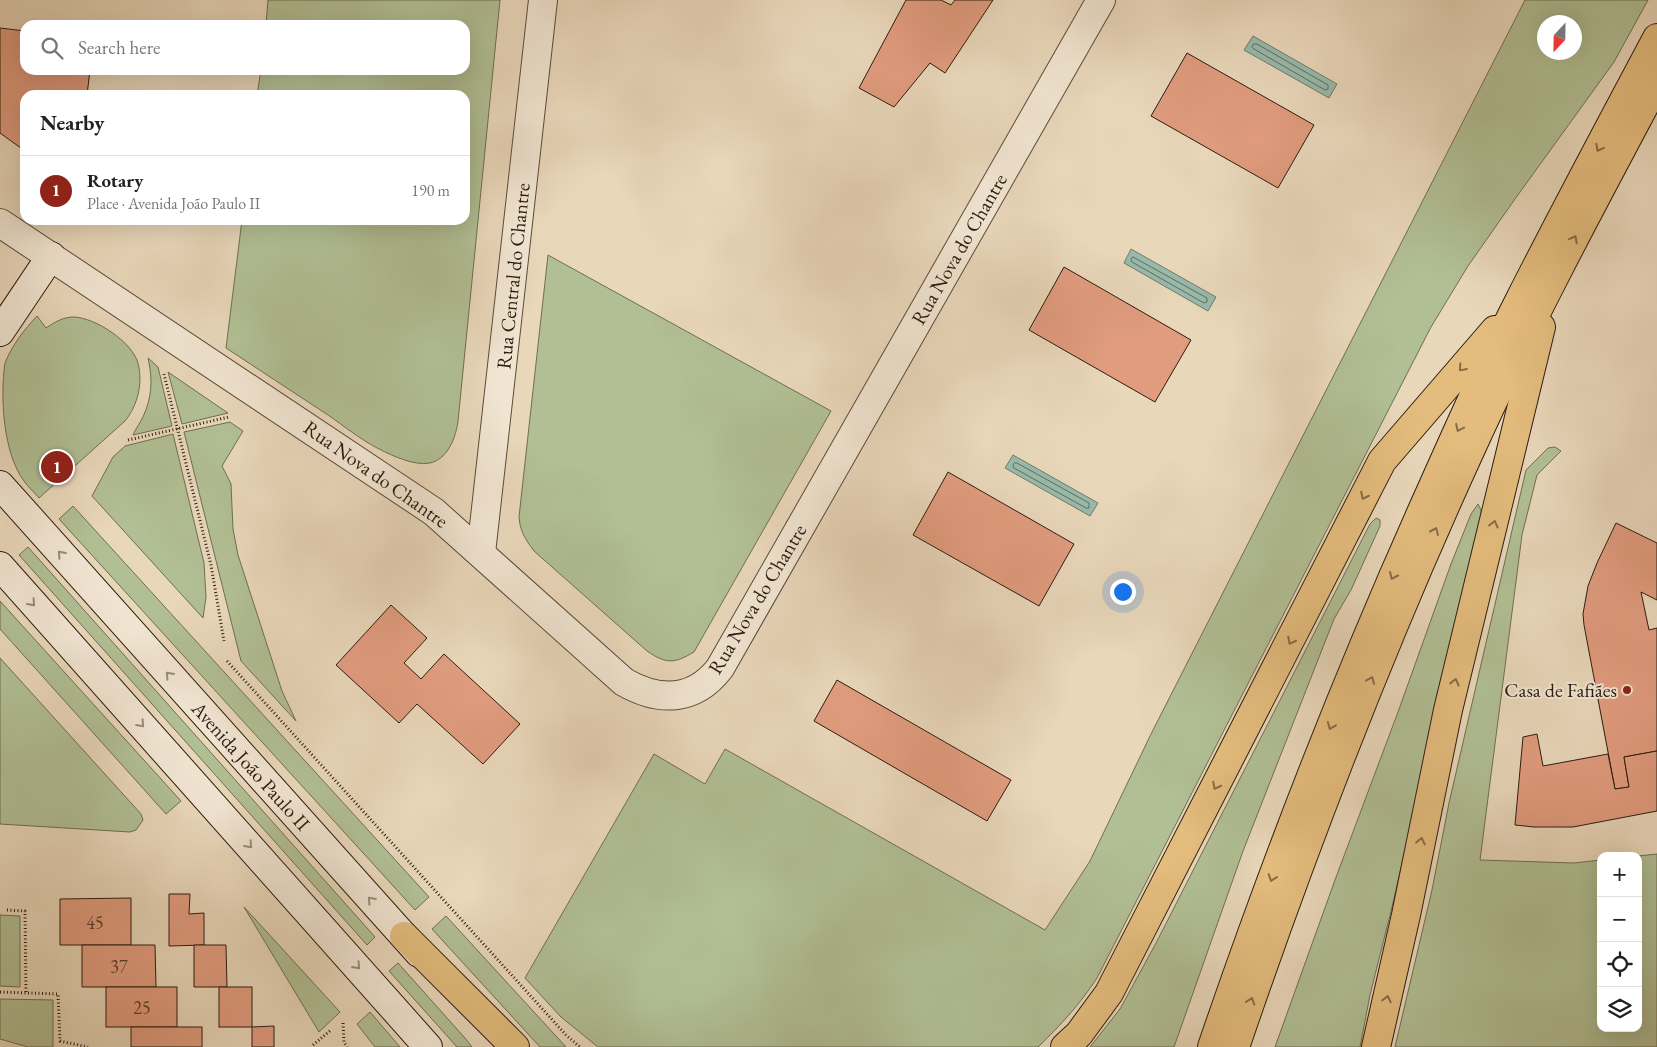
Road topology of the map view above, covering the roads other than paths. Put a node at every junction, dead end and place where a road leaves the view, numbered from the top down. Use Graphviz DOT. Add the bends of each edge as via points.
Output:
graph roads {
  1 [pos="543,0"];
  2 [pos="1101,0"];
  3 [pos="1657,38"];
  4 [pos="1657,82"];
  5 [pos="0,223"];
  6 [pos="51,256"];
  7 [pos="1551,282"];
  8 [pos="1517,305"];
  9 [pos="0,332"];
  10 [pos="0,485"];
  11 [pos="482,553"];
  12 [pos="0,566"];
  13 [pos="404,936"];
  14 [pos="428,1047"];
  15 [pos="501,1047"];
  16 [pos="515,1047"];
  17 [pos="1065,1047"];
  18 [pos="1212,1047"];
  19 [pos="1235,1047"];
  20 [pos="1376,1047"];
  1 -- 11 [label="street, Rua Central do Chantre"];
  2 -- 11 [label="street, Rua Nova do Chantre" via="720,668 708,681 692,690 668,696 655,696 636,689 624,682"];
  3 -- 8 [label="highway, one-way"];
  7 -- 4 [label="highway, one-way"];
  5 -- 6 [label="street, Rua Nova do Chantre"];
  6 -- 9 [label="street"];
  6 -- 11 [label="street, Rua Nova do Chantre" via="406,492"];
  19 -- 7 [label="highway, one-way" via="1314,823 1363,698 1470,450"];
  20 -- 7 [label="highway, one-way" via="1448,710"];
  8 -- 17 [label="highway, one-way" via="1382,461 1108,993 1079,1034"];
  8 -- 18 [label="highway, one-way" via="1401,557 1351,676 1240,964"];
  13 -- 10 [label="street, Avenida João Paulo II, one-way"];
  12 -- 14 [label="street, one-way"];
  13 -- 15 [label="street, Avenida João Paulo II"];
  13 -- 16 [label="highway"];
}
